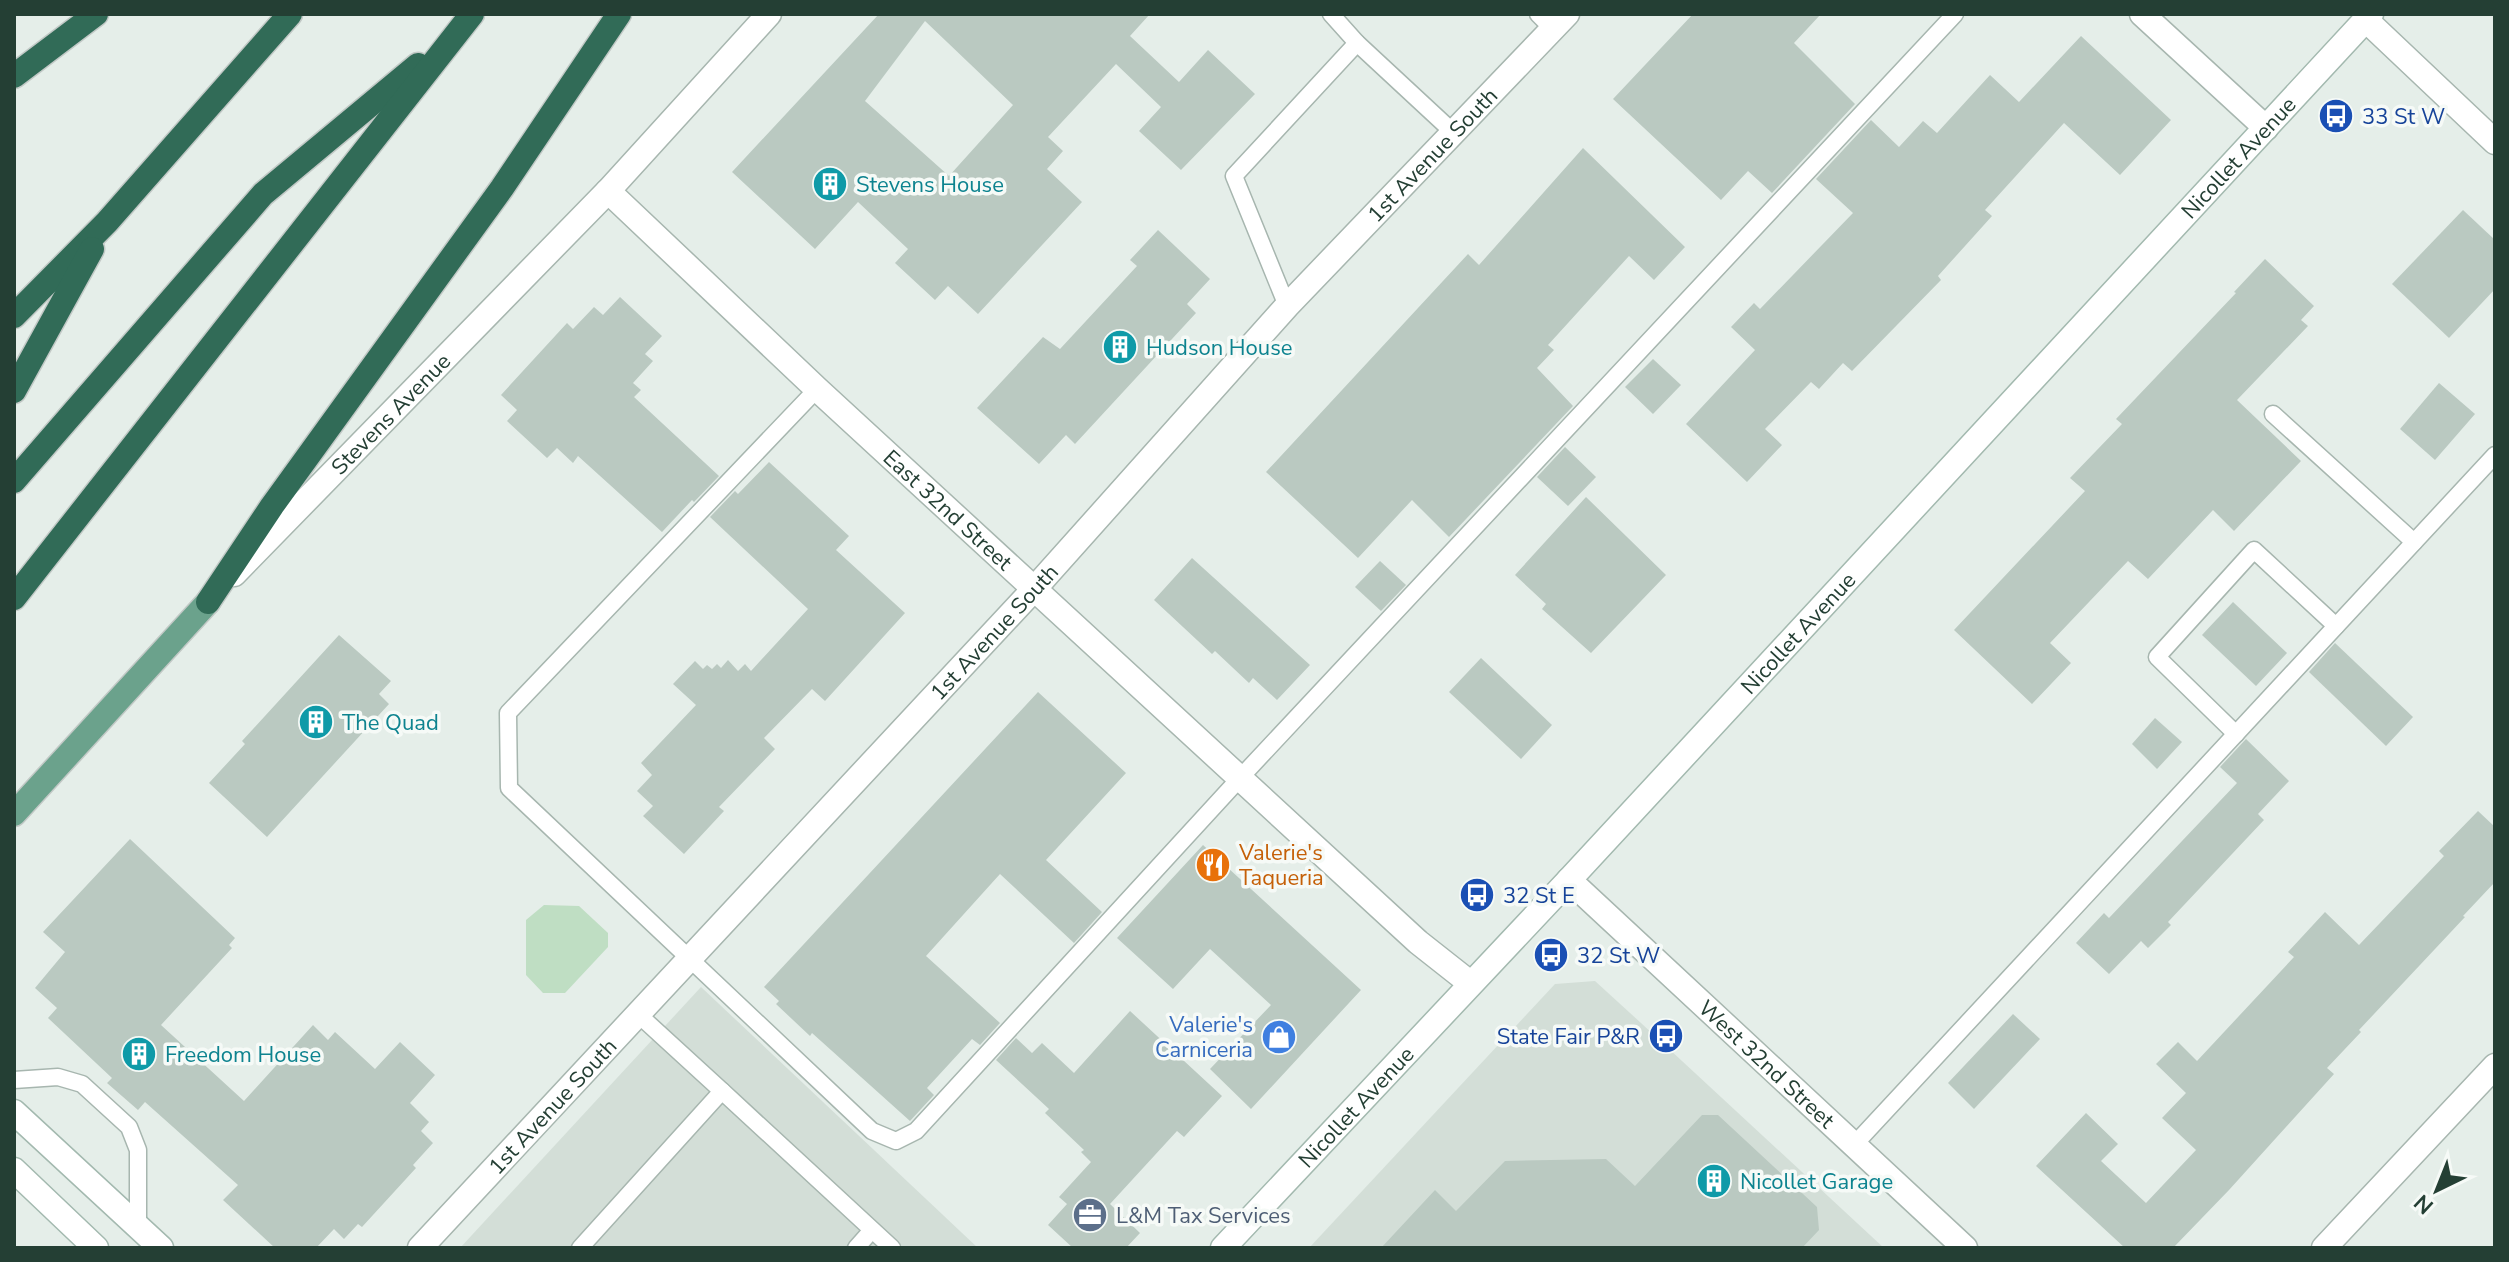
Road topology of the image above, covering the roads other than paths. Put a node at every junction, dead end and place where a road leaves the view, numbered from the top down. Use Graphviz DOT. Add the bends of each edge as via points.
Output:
graph roads {
  1 [pos="96,14"];
  2 [pos="290,14"];
  3 [pos="472,14"];
  4 [pos="619,14"];
  5 [pos="769,14"];
  6 [pos="1331,14"];
  7 [pos="1955,14"];
  8 [pos="2142,14"];
  9 [pos="2368,17"];
  10 [pos="1552,19"];
  11 [pos="454,36"];
  12 [pos="1357,43"];
  13 [pos="14,76"];
  14 [pos="2266,128"];
  15 [pos="1454,133"];
  16 [pos="2495,142"];
  17 [pos="608,191"];
  18 [pos="107,222"];
  19 [pos="1287,306"];
  20 [pos="14,316"];
  21 [pos="817,389"];
  22 [pos="14,391"];
  23 [pos="2273,414"];
  24 [pos="2495,455"];
  25 [pos="14,481"];
  26 [pos="2414,542"];
  27 [pos="1035,588"];
  28 [pos="14,598"];
  29 [pos="208,602"];
  30 [pos="2336,626"];
  31 [pos="2236,734"];
  32 [pos="1240,778"];
  33 [pos="14,814"];
  34 [pos="1569,880"];
  35 [pos="690,959"];
  36 [pos="1470,983"];
  37 [pos="639,1015"];
  38 [pos="2495,1066"];
  39 [pos="14,1080"];
  40 [pos="722,1091"];
  41 [pos="14,1112"];
  42 [pos="1854,1145"];
  43 [pos="14,1170"];
  44 [pos="138,1227"];
  45 [pos="872,1230"];
  46 [pos="96,1248"];
  47 [pos="161,1248"];
  48 [pos="420,1248"];
  49 [pos="580,1248"];
  50 [pos="856,1248"];
  51 [pos="892,1248"];
  52 [pos="1223,1248"];
  53 [pos="1965,1248"];
  54 [pos="2324,1248"];
  1 -- 13 [label="highway"];
  2 -- 18 [label="highway"];
  3 -- 11 [label="highway"];
  4 -- 29 [label="highway"];
  5 -- 17 [label="street, Stevens Avenue"];
  6 -- 12 [label="lane"];
  7 -- 32 [label="lane"];
  8 -- 14 [label="street"];
  9 -- 14 [label="street, Nicollet Avenue"];
  9 -- 16 [label="street"];
  10 -- 15 [label="street, 1st Avenue South"];
  11 -- 25 [label="highway" via="263,194"];
  11 -- 28 [label="highway"];
  12 -- 15 [label="lane"];
  12 -- 19 [label="lane" via="1234,176"];
  14 -- 34 [label="street, Nicollet Avenue"];
  15 -- 19 [label="street, 1st Avenue South"];
  17 -- 21 [label="street, East 32nd Street"];
  17 -- 29 [label="street, Stevens Avenue"];
  18 -- 20 [label="highway"];
  18 -- 22 [label="highway"];
  19 -- 27 [label="street, 1st Avenue South"];
  21 -- 27 [label="street, East 32nd Street"];
  21 -- 35 [label="lane" via="508,713 509,788"];
  23 -- 26 [label="lane"];
  24 -- 26 [label="lane"];
  26 -- 30 [label="lane"];
  27 -- 32 [label="street, East 32nd Street"];
  27 -- 35 [label="street, 1st Avenue South"];
  29 -- 33 [label="main road, Stevens Avenue"];
  30 -- 31 [label="lane"];
  30 -- 31 [label="lane" via="2254,550 2157,657"];
  31 -- 42 [label="lane"];
  32 -- 35 [label="lane" via="916,1131 896,1141 872,1131"];
  32 -- 36 [label="street, East 32nd Street"];
  34 -- 36 [label="street, Nicollet Avenue"];
  34 -- 42 [label="street, West 32nd Street"];
  35 -- 37 [label="street, 1st Avenue South"];
  36 -- 52 [label="street, Nicollet Avenue"];
  37 -- 40 [label="lane"];
  37 -- 48 [label="street, 1st Avenue South"];
  38 -- 54 [label="street"];
  39 -- 44 [label="lane" via="58,1077 82,1084 129,1127 138,1150"];
  40 -- 45 [label="lane"];
  40 -- 49 [label="lane"];
  41 -- 44 [label="street"];
  42 -- 53 [label="street, West 32nd Street"];
  43 -- 46 [label="street"];
  44 -- 47 [label="street"];
  45 -- 50 [label="lane"];
  45 -- 51 [label="lane"];
}
